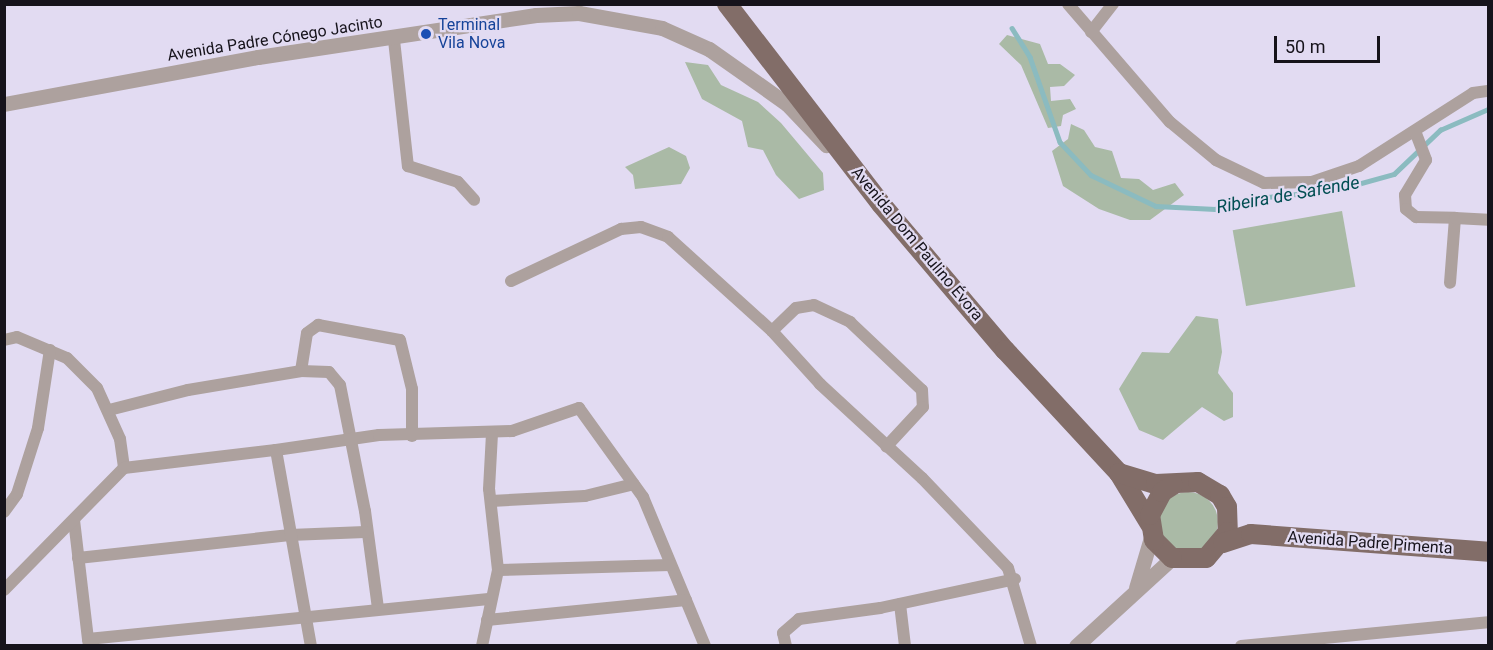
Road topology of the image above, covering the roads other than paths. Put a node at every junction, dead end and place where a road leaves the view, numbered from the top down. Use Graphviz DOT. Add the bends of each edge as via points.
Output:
graph roads {
  1 [pos="727,4"];
  2 [pos="1068,4"];
  3 [pos="1113,4"];
  4 [pos="1091,32"];
  5 [pos="394,40"];
  6 [pos="1488,92"];
  7 [pos="4,104"];
  8 [pos="1415,131"];
  9 [pos="474,200"];
  10 [pos="881,204"];
  11 [pos="1455,218"];
  12 [pos="1488,220"];
  13 [pos="510,281"];
  14 [pos="1450,283"];
  15 [pos="772,331"];
  16 [pos="4,340"];
  17 [pos="50,350"];
  18 [pos="301,371"];
  19 [pos="109,410"];
  20 [pos="492,433"];
  21 [pos="412,436"];
  22 [pos="351,439"];
  23 [pos="886,447"];
  24 [pos="276,450"];
  25 [pos="124,468"];
  26 [pos="1119,473"];
  27 [pos="634,484"];
  28 [pos="1173,485"];
  29 [pos="491,501"];
  30 [pos="4,513"];
  31 [pos="1229,519"];
  32 [pos="74,520"];
  33 [pos="1151,529"];
  34 [pos="365,532"];
  35 [pos="1251,534"];
  36 [pos="290,535"];
  37 [pos="1223,543"];
  38 [pos="1488,552"];
  39 [pos="78,558"];
  40 [pos="1172,558"];
  41 [pos="670,565"];
  42 [pos="498,570"];
  43 [pos="1015,579"];
  44 [pos="4,590"];
  45 [pos="1135,590"];
  46 [pos="491,599"];
  47 [pos="686,600"];
  48 [pos="900,604"];
  49 [pos="378,609"];
  50 [pos="305,615"];
  51 [pos="487,620"];
  52 [pos="1488,622"];
  53 [pos="88,642"];
  54 [pos="311,645"];
  55 [pos="482,645"];
  56 [pos="705,645"];
  57 [pos="786,645"];
  58 [pos="906,645"];
  59 [pos="1031,645"];
  60 [pos="1076,645"];
  61 [pos="1241,645"];
  1 -- 10 [label="main road, Avenida Dom Paulino Évora"];
  2 -- 4 [label="street"];
  3 -- 4 [label="street"];
  4 -- 8 [label="street" via="1170,122 1216,160 1264,183 1312,182 1359,166"];
  5 -- 7 [label="street, Avenida Padre Cónego Jacinto" via="258,57"];
  5 -- 9 [label="street" via="408,166 458,182"];
  5 -- 10 [label="street, Avenida Padre Cónego Jacinto" via="536,15 579,13 662,28 709,49 787,105"];
  6 -- 8 [label="street" via="1473,93"];
  8 -- 11 [label="street" via="1426,160 1405,195 1406,208 1416,217"];
  10 -- 26 [label="main road, Avenida Dom Paulino Évora" via="1005,350"];
  11 -- 12 [label="street"];
  11 -- 14 [label="street"];
  13 -- 15 [label="street" via="621,229 641,227 668,237"];
  15 -- 23 [label="street"];
  15 -- 23 [label="street" via="796,308 814,305 850,322 922,390 923,407"];
  16 -- 17 [label="street" via="16,337"];
  17 -- 19 [label="street" via="67,358"];
  17 -- 30 [label="street" via="38,428 17,494"];
  18 -- 19 [label="street" via="188,390"];
  18 -- 21 [label="street" via="307,333 318,325 400,340 412,389"];
  18 -- 22 [label="street" via="329,372 340,385"];
  19 -- 25 [label="street"];
  20 -- 21 [label="street"];
  20 -- 27 [label="street" via="544,423 579,408"];
  20 -- 29 [label="street"];
  21 -- 22 [label="street"];
  22 -- 24 [label="street"];
  22 -- 34 [label="street"];
  23 -- 43 [label="street" via="922,478"];
  24 -- 25 [label="street"];
  24 -- 36 [label="street"];
  25 -- 32 [label="street"];
  26 -- 28 [label="main road"];
  26 -- 33 [label="main road, Avenida Dom Paulino Évora"];
  27 -- 29 [label="street" via="585,496"];
  27 -- 41 [label="street" via="656,522"];
  28 -- 31 [label="main road" via="1198,482 1210,487 1227,507"];
  28 -- 33 [label="main road" via="1154,502"];
  29 -- 42 [label="street"];
  31 -- 35 [label="main road"];
  31 -- 37 [label="main road"];
  32 -- 39 [label="street"];
  32 -- 44 [label="street"];
  33 -- 40 [label="main road"];
  33 -- 45 [label="street"];
  34 -- 36 [label="street"];
  34 -- 49 [label="street"];
  35 -- 37 [label="main road"];
  35 -- 38 [label="main road, Avenida Padre Pimenta"];
  36 -- 39 [label="street"];
  36 -- 50 [label="street"];
  37 -- 40 [label="main road" via="1194,561"];
  39 -- 53 [label="street"];
  40 -- 45 [label="street"];
  41 -- 42 [label="street"];
  41 -- 47 [label="street"];
  42 -- 46 [label="street"];
  43 -- 48 [label="street"];
  43 -- 59 [label="street"];
  45 -- 60 [label="street"];
  46 -- 49 [label="street"];
  46 -- 51 [label="street"];
  47 -- 51 [label="street"];
  47 -- 56 [label="street"];
  48 -- 57 [label="street" via="799,619 783,633"];
  48 -- 58 [label="street"];
  49 -- 50 [label="street"];
  50 -- 53 [label="street"];
  50 -- 54 [label="street"];
  51 -- 55 [label="street"];
  52 -- 61 [label="street"];
}
